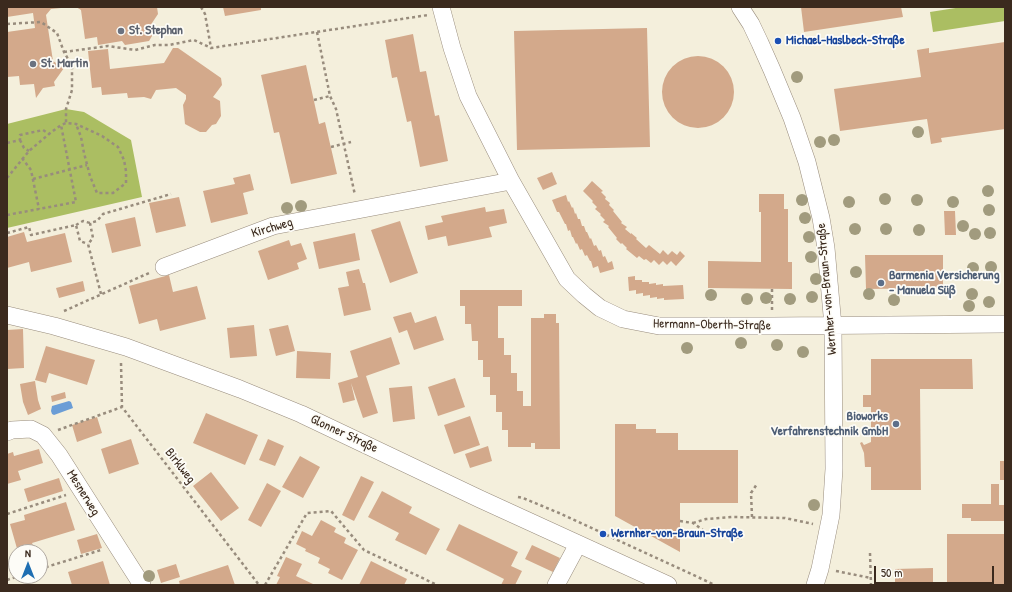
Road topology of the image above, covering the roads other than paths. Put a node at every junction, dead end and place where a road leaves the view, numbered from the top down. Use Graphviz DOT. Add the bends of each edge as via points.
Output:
graph roads {
  1 [pos="740,7"];
  2 [pos="441,10"];
  3 [pos="511,181"];
  4 [pos="164,267"];
  5 [pos="7,315"];
  6 [pos="1005,324"];
  7 [pos="832,326"];
  8 [pos="7,432"];
  9 [pos="578,544"];
  10 [pos="142,585"];
  11 [pos="556,585"];
  12 [pos="668,585"];
  13 [pos="815,585"];
  1 -- 7 [label="street, Wernher-von-Braun-Straße" via="772,70 807,162 826,248"];
  2 -- 3 [label="street, Hermann-Oberth-Straße" via="468,96"];
  3 -- 4 [label="street, Kirchweg" via="273,226"];
  3 -- 7 [label="street, Hermann-Oberth-Straße" via="567,279 600,308 623,319 659,326"];
  5 -- 9 [label="street, Glonner Straße" via="126,347 240,389 301,414"];
  6 -- 7 [label="street, Hermann-Oberth-Straße"];
  7 -- 13 [label="street, Wernher-von-Braun-Straße" via="832,500"];
  8 -- 10 [label="street, Mesnerweg" via="31,429 43,435 59,455"];
  9 -- 11 [label="street"];
  9 -- 12 [label="street, Glonner Straße"];
}
